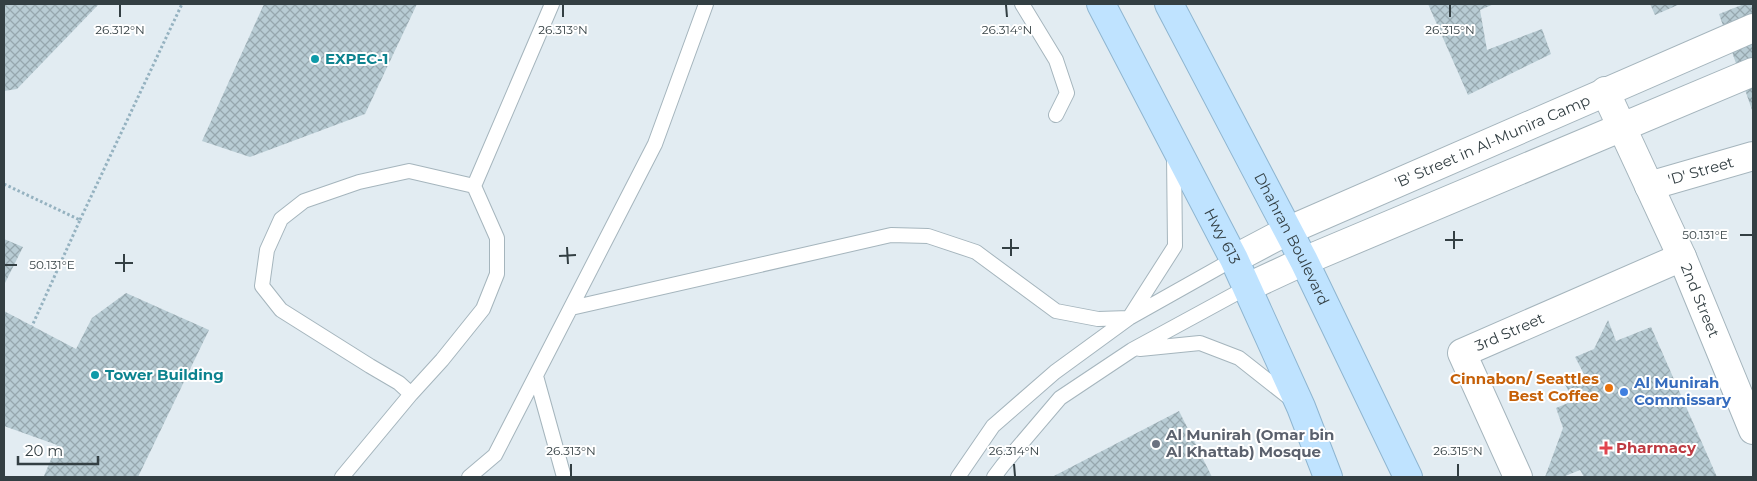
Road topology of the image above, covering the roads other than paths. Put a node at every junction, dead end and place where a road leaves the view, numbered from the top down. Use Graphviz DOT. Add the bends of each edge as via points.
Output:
graph roads {
  1 [pos="552,4"];
  2 [pos="706,4"];
  3 [pos="1022,4"];
  4 [pos="1101,4"];
  5 [pos="1169,4"];
  6 [pos="1753,28"];
  7 [pos="1753,72"];
  8 [pos="1605,91"];
  9 [pos="1056,116"];
  10 [pos="1622,128"];
  11 [pos="1173,144"];
  12 [pos="1753,156"];
  13 [pos="474,186"];
  14 [pos="1649,186"];
  15 [pos="1287,231"];
  16 [pos="1682,257"];
  17 [pos="1234,259"];
  18 [pos="1304,261"];
  19 [pos="1246,288"];
  20 [pos="570,308"];
  21 [pos="1129,318"];
  22 [pos="1132,350"];
  23 [pos="536,376"];
  24 [pos="411,394"];
  25 [pos="1301,407"];
  26 [pos="1753,430"];
  27 [pos="342,477"];
  28 [pos="469,477"];
  29 [pos="564,477"];
  30 [pos="958,477"];
  31 [pos="994,477"];
  32 [pos="1328,477"];
  33 [pos="1408,477"];
  34 [pos="1518,477"];
  1 -- 13 [label="lane"];
  2 -- 20 [label="lane" via="656,144"];
  3 -- 9 [label="lane" via="1056,60 1066,92"];
  4 -- 11 [label="main road, Hwy 613"];
  5 -- 15 [label="main road, Dhahran Boulevard"];
  6 -- 8 [label="street, 'B' Street in Al-Munira Camp"];
  7 -- 10 [label="street"];
  8 -- 10 [label="street, 2nd Street"];
  8 -- 15 [label="street, 'B' Street in Al-Munira Camp"];
  10 -- 14 [label="street, 2nd Street"];
  10 -- 18 [label="street"];
  11 -- 17 [label="main road, Hwy 613"];
  11 -- 21 [label="lane" via="1175,246"];
  12 -- 14 [label="street, 'D' Street"];
  13 -- 24 [label="lane" via="497,238 497,274 483,308"];
  13 -- 24 [label="lane" via="409,171 359,182 304,201 281,219 267,250 262,286 281,310 399,383"];
  14 -- 16 [label="street, 2nd Street"];
  15 -- 17 [label="street, 'B' Street in Al-Munira Camp"];
  15 -- 18 [label="main road, Dhahran Boulevard"];
  16 -- 26 [label="street, 2nd Street"];
  16 -- 34 [label="street, 3rd Street" via="1462,353"];
  17 -- 19 [label="main road, Hwy 613"];
  17 -- 21 [label="lane"];
  18 -- 19 [label="street"];
  18 -- 33 [label="main road, Dhahran Boulevard"];
  19 -- 22 [label="lane"];
  19 -- 25 [label="main road, Hwy 613"];
  20 -- 21 [label="lane" via="891,236 928,236 976,252 1056,310 1098,319"];
  20 -- 23 [label="lane"];
  21 -- 30 [label="lane" via="1055,372 993,426"];
  22 -- 25 [label="lane" via="1200,343 1239,358"];
  22 -- 31 [label="lane" via="1060,398"];
  23 -- 28 [label="lane" via="496,455"];
  23 -- 29 [label="lane"];
  24 -- 27 [label="lane"];
  25 -- 32 [label="main road, Hwy 613"];
}
